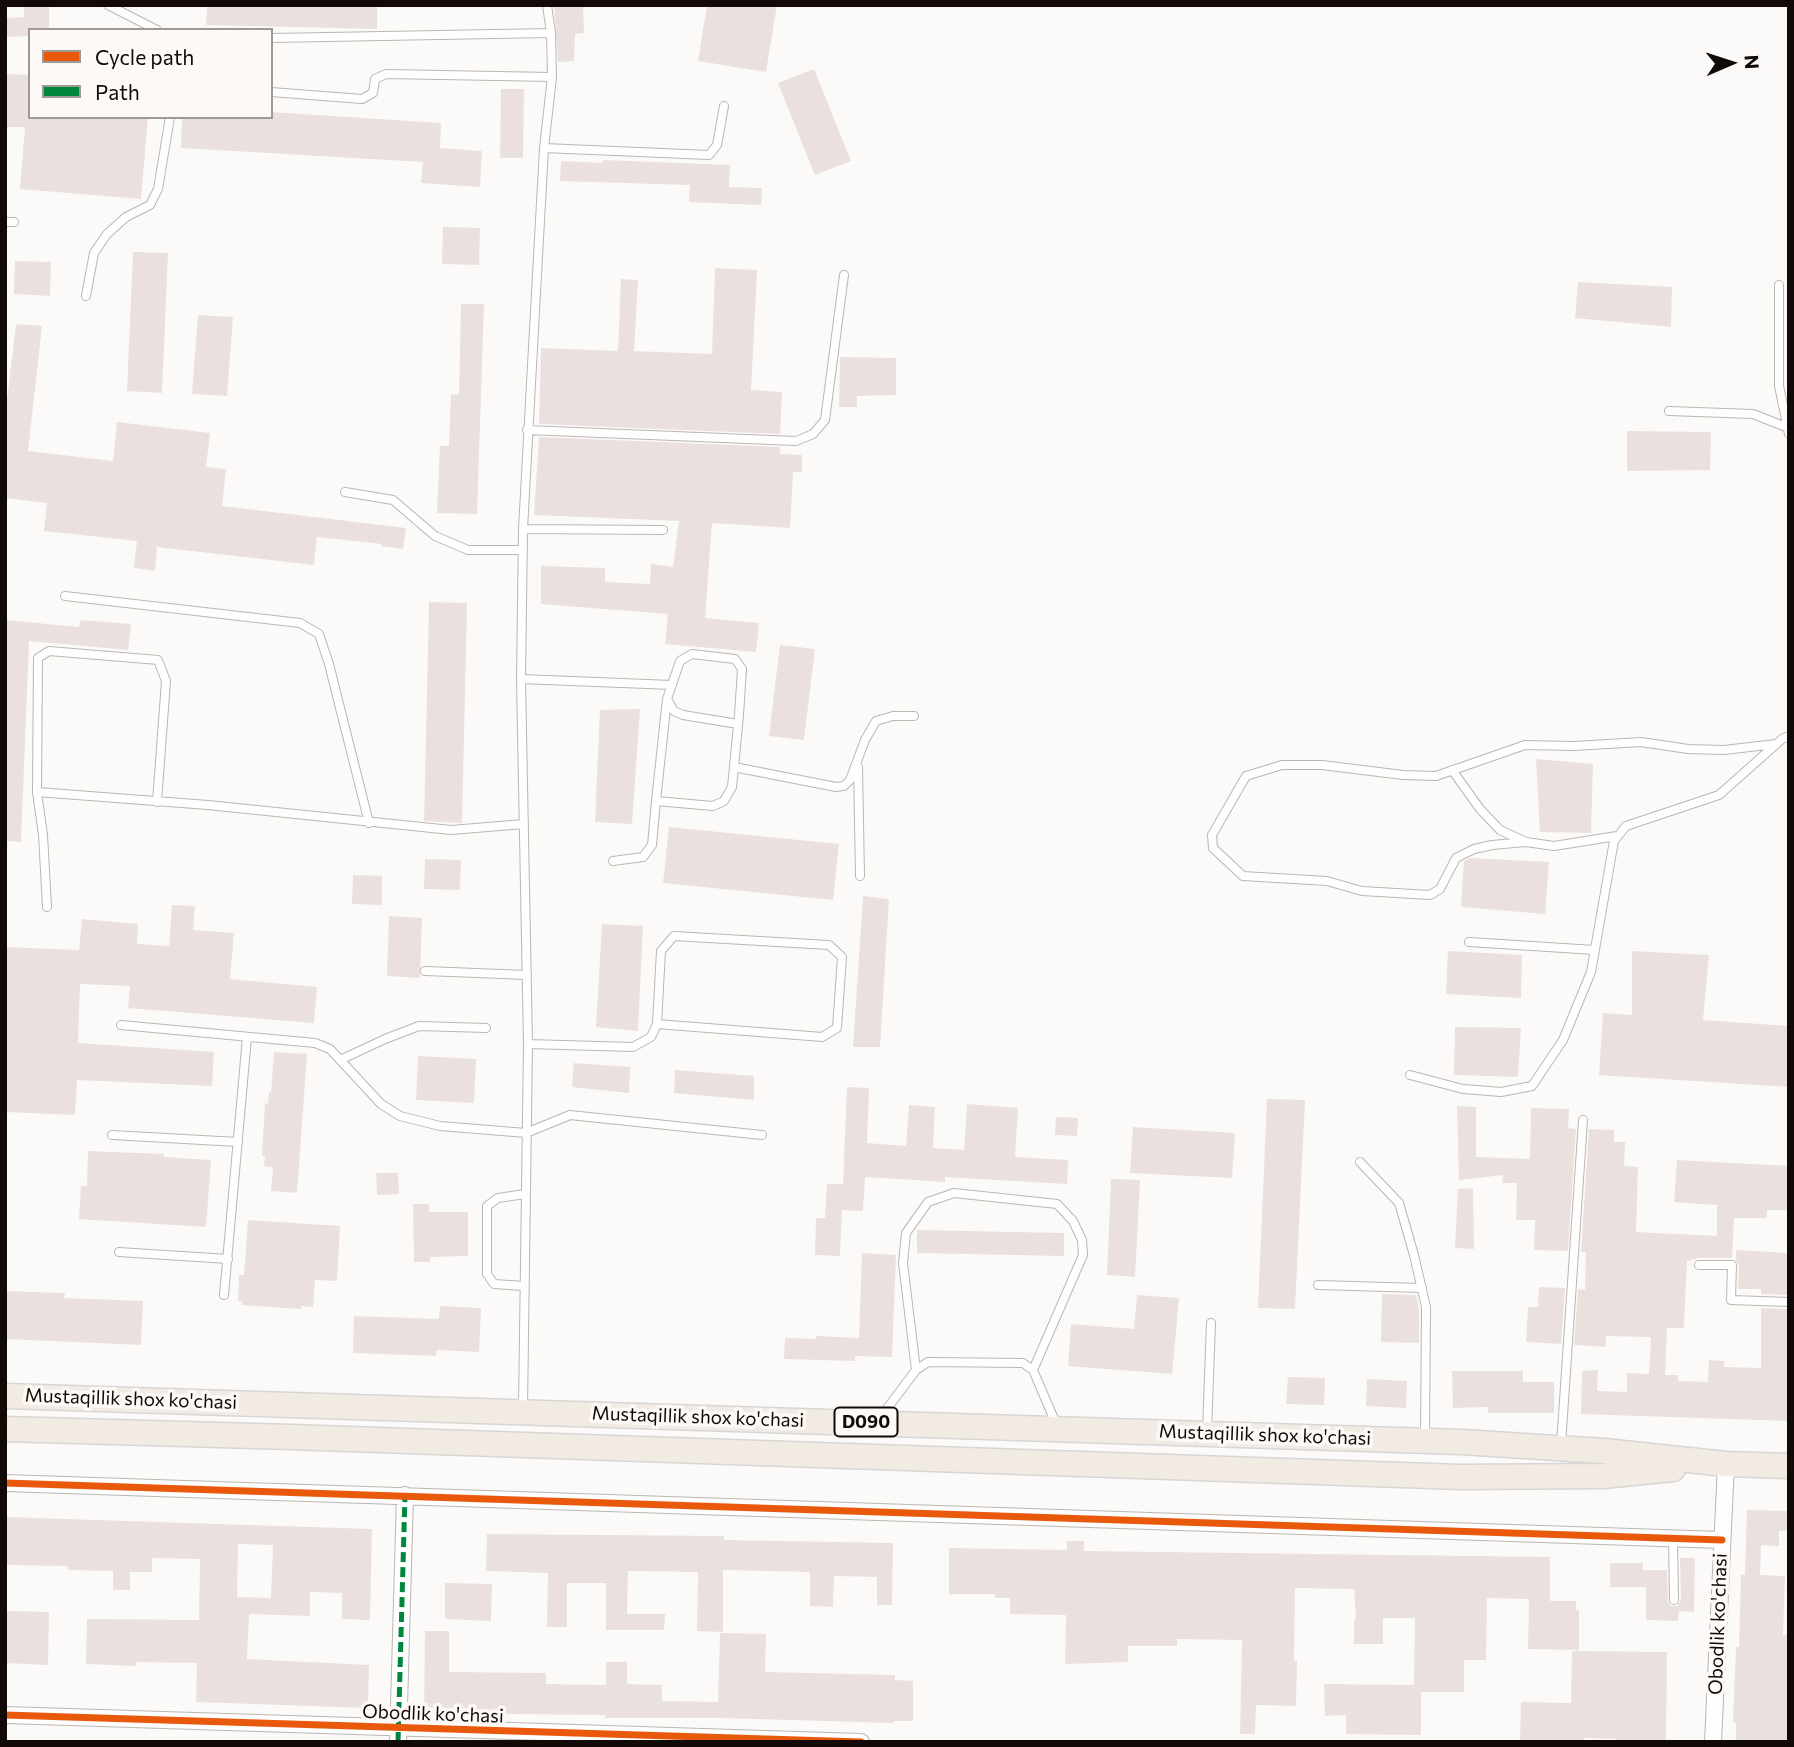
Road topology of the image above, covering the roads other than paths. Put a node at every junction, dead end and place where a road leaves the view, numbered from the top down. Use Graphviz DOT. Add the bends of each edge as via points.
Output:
graph roads {
  1 [pos="108,5"];
  2 [pos="547,5"];
  3 [pos="153,28"];
  4 [pos="551,33"];
  5 [pos="273,38"];
  6 [pos="552,77"];
  7 [pos="273,92"];
  8 [pos="724,106"];
  9 [pos="170,119"];
  10 [pos="544,148"];
  11 [pos="844,275"];
  12 [pos="1779,285"];
  13 [pos="86,296"];
  14 [pos="1669,411"];
  15 [pos="527,430"];
  16 [pos="1787,430"];
  17 [pos="345,492"];
  18 [pos="523,529"];
  19 [pos="663,530"];
  20 [pos="523,550"];
  21 [pos="65,596"];
  22 [pos="521,679"];
  23 [pos="672,685"];
  24 [pos="667,699"];
  25 [pos="914,716"];
  26 [pos="738,724"];
  27 [pos="1789,736"];
  28 [pos="1776,744"];
  29 [pos="858,761"];
  30 [pos="734,767"];
  31 [pos="1452,770"];
  32 [pos="37,792"];
  33 [pos="656,801"];
  34 [pos="157,802"];
  35 [pos="369,823"];
  36 [pos="524,824"];
  37 [pos="1617,836"];
  38 [pos="1526,842"];
  39 [pos="613,862"];
  40 [pos="860,876"];
  41 [pos="47,906"];
  42 [pos="1469,942"];
  43 [pos="1595,950"];
  44 [pos="425,971"];
  45 [pos="527,975"];
  46 [pos="657,1024"];
  47 [pos="121,1025"];
  48 [pos="486,1028"];
  49 [pos="247,1037"];
  50 [pos="528,1044"];
  51 [pos="340,1060"];
  52 [pos="1410,1075"];
  53 [pos="1583,1120"];
  54 [pos="526,1133"];
  55 [pos="113,1135"];
  56 [pos="762,1135"];
  57 [pos="238,1142"];
  58 [pos="1360,1162"];
  59 [pos="525,1194"];
  60 [pos="119,1252"];
  61 [pos="228,1259"];
  62 [pos="1699,1265"];
  63 [pos="1318,1285"];
  64 [pos="524,1286"];
  65 [pos="1422,1288"];
  66 [pos="225,1295"];
  67 [pos="1789,1302"];
  68 [pos="1212,1322"];
  69 [pos="916,1370"];
  70 [pos="1033,1370"];
  71 [pos="5,1396"];
  72 [pos="293,1404"];
  73 [pos="523,1411"];
  74 [pos="876,1423"];
  75 [pos="5,1429"];
  76 [pos="1058,1429"];
  77 [pos="1207,1434"];
  78 [pos="291,1437"];
  79 [pos="1424,1441"];
  80 [pos="1561,1448"];
  81 [pos="1726,1464"];
  82 [pos="1789,1466"];
  83 [pos="5,1483"];
  84 [pos="405,1495"];
  85 [pos="1673,1539"];
  86 [pos="1722,1540"];
  87 [pos="1674,1600"];
  88 [pos="5,1715"];
  89 [pos="399,1735"];
  90 [pos="861,1742"];
  91 [pos="1713,1742"];
  1 -- 3 [label="lane"];
  2 -- 4 [label="lane"];
  4 -- 5 [label="lane"];
  4 -- 6 [label="lane"];
  6 -- 7 [label="lane" via="386,74 375,79 373,93 362,99"];
  6 -- 10 [label="lane"];
  8 -- 10 [label="lane" via="717,145 709,155"];
  9 -- 13 [label="lane" via="158,190 150,205 126,217 94,253"];
  10 -- 15 [label="lane"];
  11 -- 15 [label="lane" via="825,420 813,434 796,441"];
  12 -- 16 [label="lane" via="1779,386"];
  14 -- 16 [label="lane" via="1753,414"];
  15 -- 18 [label="lane"];
  17 -- 20 [label="lane" via="393,500 435,536 468,550"];
  18 -- 19 [label="lane"];
  18 -- 20 [label="lane"];
  20 -- 22 [label="lane"];
  21 -- 35 [label="lane" via="300,623 319,634"];
  22 -- 23 [label="lane"];
  22 -- 36 [label="lane"];
  23 -- 24 [label="lane"];
  23 -- 26 [label="lane" via="680,661 692,654 735,659 742,669"];
  24 -- 26 [label="lane" via="674,711 684,715"];
  24 -- 33 [label="lane"];
  25 -- 29 [label="lane" via="876,721"];
  26 -- 30 [label="lane"];
  27 -- 28 [label="lane"];
  28 -- 31 [label="lane" via="1724,750 1641,742 1525,745"];
  28 -- 37 [label="lane" via="1719,795 1626,826"];
  29 -- 30 [label="lane" via="850,780 836,787"];
  29 -- 40 [label="lane"];
  30 -- 33 [label="lane" via="724,801 713,806"];
  31 -- 38 [label="lane" via="1500,830"];
  31 -- 38 [label="lane" via="1437,776 1282,765 1246,776 1212,835 1213,848 1242,876 1327,881 1362,891 1430,895 1440,889 1456,858 1474,849"];
  32 -- 34 [label="lane"];
  32 -- 34 [label="lane" via="38,657 49,651 158,660 166,681"];
  32 -- 41 [label="lane"];
  33 -- 39 [label="lane" via="652,845 643,857"];
  34 -- 35 [label="lane"];
  35 -- 36 [label="lane" via="451,830"];
  36 -- 45 [label="lane"];
  37 -- 38 [label="lane" via="1554,846"];
  37 -- 43 [label="lane"];
  42 -- 43 [label="lane"];
  43 -- 52 [label="lane" via="1591,972 1563,1040 1532,1086 1501,1092 1463,1089"];
  44 -- 45 [label="lane"];
  45 -- 50 [label="lane"];
  46 -- 46 [label="lane" via="661,951 674,936 829,945 842,957 838,1028 822,1037"];
  46 -- 50 [label="lane" via="651,1037 633,1047"];
  47 -- 49 [label="lane"];
  48 -- 51 [label="lane" via="419,1026"];
  49 -- 51 [label="lane" via="316,1043"];
  49 -- 57 [label="lane"];
  50 -- 54 [label="lane"];
  51 -- 54 [label="lane" via="381,1104 400,1116 440,1126"];
  53 -- 80 [label="lane"];
  54 -- 56 [label="lane" via="570,1115"];
  54 -- 59 [label="lane"];
  55 -- 57 [label="lane"];
  57 -- 61 [label="lane"];
  58 -- 65 [label="lane" via="1399,1203"];
  59 -- 64 [label="lane"];
  59 -- 64 [label="lane" via="498,1198 487,1206 487,1274 494,1284"];
  60 -- 61 [label="lane"];
  61 -- 66 [label="lane"];
  62 -- 67 [label="lane" via="1732,1265 1731,1300"];
  63 -- 65 [label="lane"];
  64 -- 73 [label="lane"];
  65 -- 79 [label="lane" via="1426,1307"];
  68 -- 77 [label="lane"];
  69 -- 70 [label="lane" via="928,1362 1023,1363"];
  69 -- 70 [label="lane" via="903,1263 906,1233 928,1202 954,1193 1057,1203 1082,1240 1083,1255"];
  69 -- 74 [label="lane"];
  70 -- 76 [label="lane"];
  71 -- 72 [label="main road, Mustaqillik shox ko'chasi / D090"];
  72 -- 73 [label="main road, Mustaqillik shox ko'chasi / D090"];
  72 -- 78 [label="main road"];
  73 -- 74 [label="main road, Mustaqillik shox ko'chasi / D090"];
  74 -- 76 [label="main road, Mustaqillik shox ko'chasi / D090"];
  75 -- 78 [label="main road, Mustaqillik shox ko'chasi / D090"];
  76 -- 77 [label="main road, Mustaqillik shox ko'chasi / D090"];
  77 -- 79 [label="main road, Mustaqillik shox ko'chasi / D090"];
  78 -- 81 [label="main road, Mustaqillik shox ko'chasi / D090" via="1461,1477 1603,1476"];
  79 -- 80 [label="main road, Mustaqillik shox ko'chasi / D090"];
  80 -- 81 [label="main road, Mustaqillik shox ko'chasi / D090"];
  81 -- 82 [label="main road, Mustaqillik shox ko'chasi / D090"];
  81 -- 86 [label="street, Obodlik ko'chasi"];
  83 -- 84 [label="street"];
  84 -- 85 [label="street"];
  84 -- 89 [label="street"];
  85 -- 86 [label="street"];
  85 -- 87 [label="lane"];
  86 -- 91 [label="street, Obodlik ko'chasi"];
  88 -- 89 [label="street, Obodlik ko'chasi"];
  89 -- 90 [label="street, Obodlik ko'chasi"];
}
